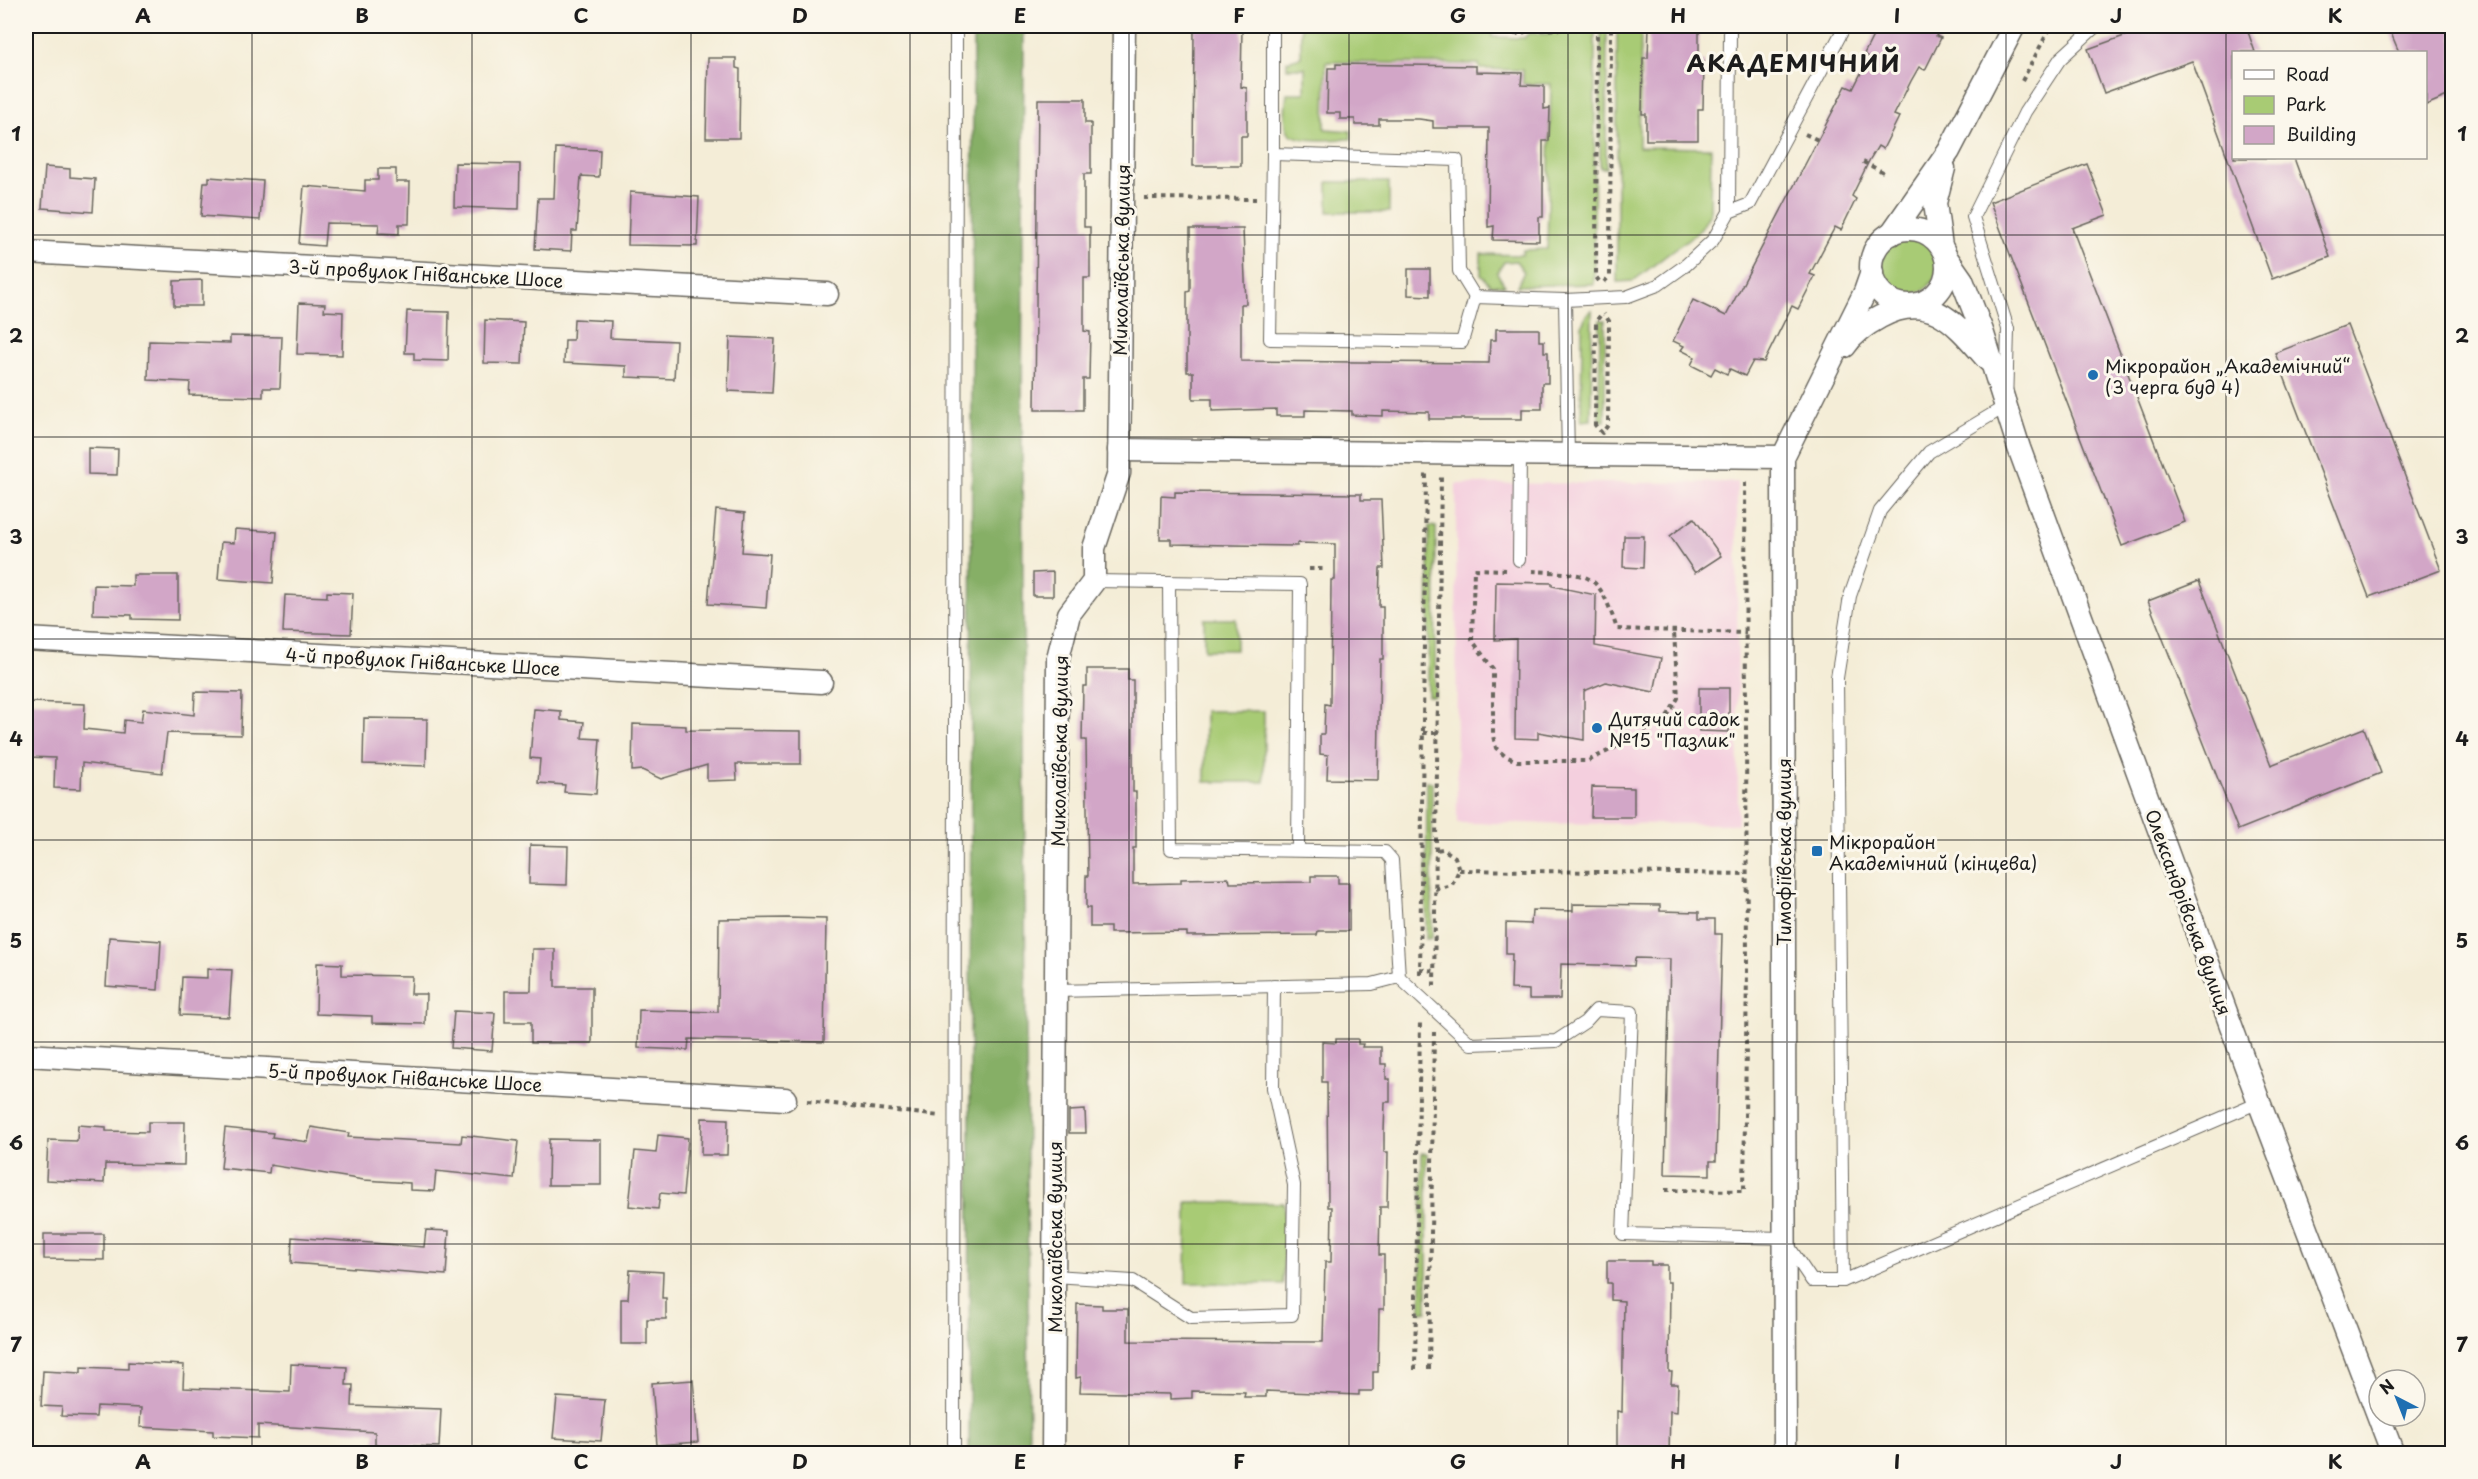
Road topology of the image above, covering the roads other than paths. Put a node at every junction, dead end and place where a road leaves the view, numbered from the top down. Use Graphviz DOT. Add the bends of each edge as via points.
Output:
graph roads {
  1 [pos="956,26"];
  2 [pos="1124,26"];
  3 [pos="1274,26"];
  4 [pos="1730,26"];
  5 [pos="1845,26"];
  6 [pos="2014,26"];
  7 [pos="2096,26"];
  8 [pos="1949,151"];
  9 [pos="1273,154"];
  10 [pos="1729,212"];
  11 [pos="1891,234"];
  12 [pos="1944,251"];
  13 [pos="26,252"];
  14 [pos="1872,272"];
  15 [pos="827,294"];
  16 [pos="1475,297"];
  17 [pos="1565,300"];
  18 [pos="1911,305"];
  19 [pos="1995,368"];
  20 [pos="1825,374"];
  21 [pos="2006,406"];
  22 [pos="1119,450"];
  23 [pos="1520,455"];
  24 [pos="1568,456"];
  25 [pos="1783,457"];
  26 [pos="1519,560"];
  27 [pos="1094,581"];
  28 [pos="1169,582"];
  29 [pos="26,639"];
  30 [pos="821,682"];
  31 [pos="1298,850"];
  32 [pos="1399,977"];
  33 [pos="1274,986"];
  34 [pos="1056,991"];
  35 [pos="26,1055"];
  36 [pos="785,1099"];
  37 [pos="2259,1102"];
  38 [pos="1783,1238"];
  39 [pos="1054,1276"];
  40 [pos="1843,1281"];
  41 [pos="954,1454"];
  42 [pos="1053,1454"];
  43 [pos="1785,1454"];
  44 [pos="2392,1454"];
  1 -- 41 [label="lane"];
  2 -- 22 [label="street, Миколаївська вулиця"];
  3 -- 9 [label="lane"];
  4 -- 10 [label="lane"];
  5 -- 10 [label="lane" via="1750,204"];
  6 -- 8 [label="street"];
  7 -- 21 [label="lane" via="2060,59 2025,112 1973,218 2008,329"];
  8 -- 11 [label="street"];
  8 -- 12 [label="street" via="1935,203"];
  9 -- 16 [label="lane" via="1457,160 1459,272"];
  9 -- 16 [label="lane" via="1270,339 1462,342"];
  10 -- 17 [label="lane" via="1713,240 1658,285 1626,297"];
  11 -- 12 [label="street" via="1913,229 1924,232"];
  11 -- 14 [label="street" via="1876,250"];
  12 -- 18 [label="street" via="1946,279 1940,289 1923,303"];
  12 -- 19 [label="street, Олександрівська вулиця" via="1962,280"];
  13 -- 15 [label="street, 3-й провулок Гніванське Шосе"];
  14 -- 18 [label="street" via="1875,283 1890,300"];
  14 -- 20 [label="street, Тимофіївська вулиця"];
  16 -- 17 [label="lane"];
  17 -- 24 [label="lane"];
  18 -- 19 [label="street" via="1934,310 1953,322"];
  18 -- 20 [label="street" via="1886,314 1851,336"];
  19 -- 21 [label="street, Олександрівська вулиця"];
  20 -- 25 [label="street, Тимофіївська вулиця"];
  21 -- 37 [label="street, Олександрівська вулиця"];
  21 -- 40 [label="lane" via="1929,452 1880,511 1850,596 1837,678"];
  22 -- 23 [label="street"];
  22 -- 27 [label="street, Миколаївська вулиця" via="1119,473 1094,549"];
  23 -- 24 [label="street"];
  23 -- 26 [label="lane"];
  24 -- 25 [label="street"];
  25 -- 38 [label="street, Тимофіївська вулиця"];
  27 -- 28 [label="lane"];
  27 -- 34 [label="street, Миколаївська вулиця" via="1069,614 1058,658"];
  28 -- 31 [label="lane" via="1171,849"];
  28 -- 31 [label="lane" via="1300,584"];
  29 -- 30 [label="street, 4-й провулок Гніванське Шосе"];
  31 -- 32 [label="lane" via="1385,852 1392,860"];
  32 -- 33 [label="lane" via="1372,984"];
  32 -- 38 [label="lane" via="1471,1044 1556,1041 1596,1010 1632,1012 1623,1234"];
  33 -- 34 [label="lane"];
  33 -- 39 [label="lane" via="1273,1088 1294,1185 1292,1315 1191,1318 1132,1281"];
  34 -- 39 [label="street, Миколаївська вулиця"];
  35 -- 36 [label="street, 5-й провулок Гніванське Шосе"];
  37 -- 40 [label="lane"];
  37 -- 44 [label="street, Олександрівська вулиця"];
  38 -- 40 [label="lane" via="1812,1281"];
  38 -- 43 [label="street, Тимофіївська вулиця"];
  39 -- 42 [label="street, Миколаївська вулиця"];
}
